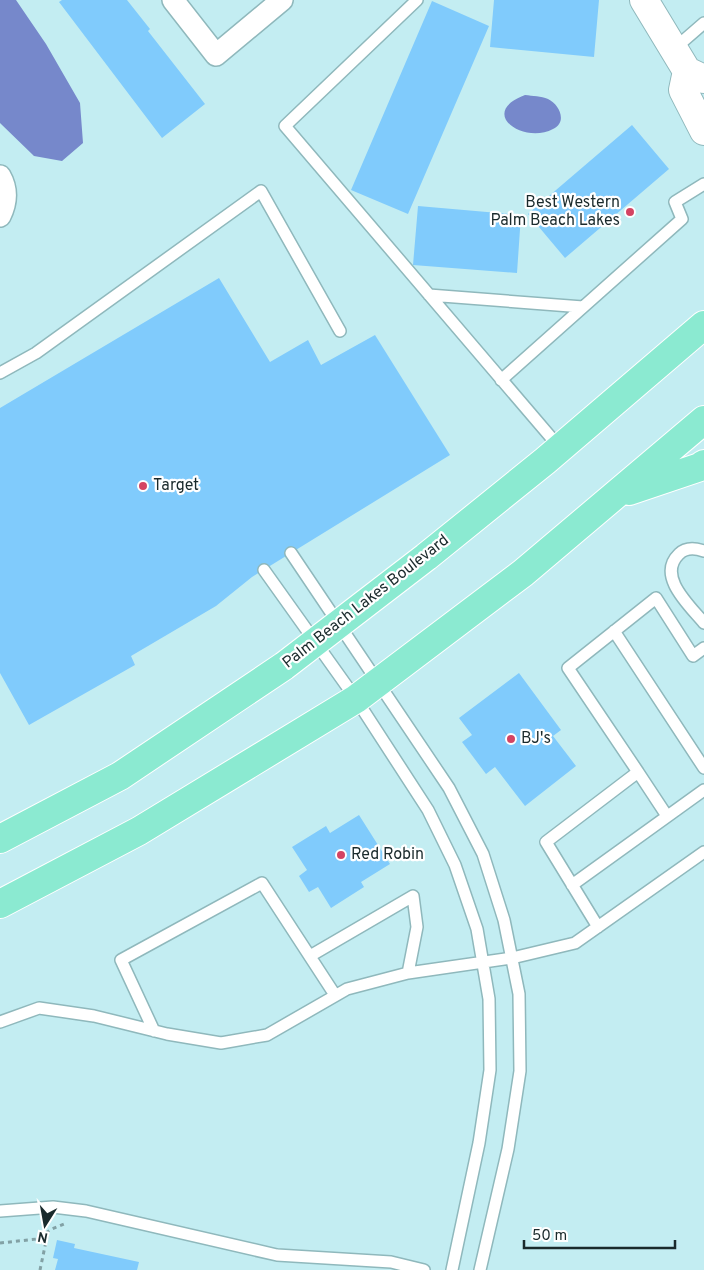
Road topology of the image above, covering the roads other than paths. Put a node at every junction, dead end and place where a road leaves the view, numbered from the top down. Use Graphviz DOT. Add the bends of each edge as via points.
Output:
graph roads {
  1 [pos="282,0"];
  2 [pos="417,0"];
  3 [pos="644,0"];
  4 [pos="182,4"];
  5 [pos="704,23"];
  6 [pos="688,66"];
  7 [pos="704,131"];
  8 [pos="0,176"];
  9 [pos="704,184"];
  10 [pos="0,216"];
  11 [pos="429,295"];
  12 [pos="583,307"];
  13 [pos="704,325"];
  14 [pos="340,331"];
  15 [pos="0,374"];
  16 [pos="502,380"];
  17 [pos="704,420"];
  18 [pos="560,448"];
  19 [pos="704,464"];
  20 [pos="614,497"];
  21 [pos="704,551"];
  22 [pos="291,553"];
  23 [pos="264,570"];
  24 [pos="340,623"];
  25 [pos="704,623"];
  26 [pos="614,631"];
  27 [pos="315,642"];
  28 [pos="704,648"];
  29 [pos="379,683"];
  30 [pos="356,699"];
  31 [pos="704,768"];
  32 [pos="638,772"];
  33 [pos="704,790"];
  34 [pos="667,816"];
  35 [pos="0,839"];
  36 [pos="704,852"];
  37 [pos="572,886"];
  38 [pos="0,904"];
  39 [pos="598,927"];
  40 [pos="310,956"];
  41 [pos="512,958"];
  42 [pos="483,962"];
  43 [pos="408,973"];
  44 [pos="335,995"];
  45 [pos="0,1022"];
  46 [pos="154,1031"];
  47 [pos="0,1211"];
  48 [pos="424,1270"];
  49 [pos="452,1270"];
  50 [pos="480,1270"];
  1 -- 4 [label="street" via="216,55"];
  2 -- 11 [label="lane" via="285,126"];
  3 -- 6 [label="street"];
  5 -- 6 [label="lane"];
  6 -- 7 [label="street" via="682,90"];
  8 -- 10 [label="street" via="6,194"];
  9 -- 12 [label="lane" via="675,202 682,219"];
  11 -- 12 [label="lane"];
  11 -- 16 [label="lane"];
  12 -- 16 [label="lane"];
  13 -- 18 [label="main road, Palm Beach Lakes Boulevard"];
  14 -- 15 [label="lane" via="261,190 36,353"];
  16 -- 18 [label="lane"];
  17 -- 20 [label="main road"];
  18 -- 24 [label="main road, Palm Beach Lakes Boulevard"];
  19 -- 20 [label="main road"];
  20 -- 29 [label="main road" via="523,573"];
  21 -- 25 [label="lane" via="694,548 683,551 675,558 671,578 675,588"];
  22 -- 24 [label="lane"];
  23 -- 27 [label="lane"];
  24 -- 27 [label="main road, Palm Beach Lakes Boulevard"];
  24 -- 29 [label="lane"];
  26 -- 28 [label="lane" via="656,598 693,656"];
  26 -- 31 [label="lane"];
  26 -- 32 [label="lane" via="568,668"];
  27 -- 30 [label="lane"];
  27 -- 35 [label="main road, Palm Beach Lakes Boulevard" via="120,776"];
  29 -- 30 [label="main road"];
  29 -- 41 [label="lane" via="450,788 483,854 504,920"];
  30 -- 38 [label="main road" via="140,831"];
  30 -- 42 [label="lane" via="428,810 455,865 477,929"];
  32 -- 34 [label="lane"];
  32 -- 37 [label="lane" via="546,842"];
  33 -- 34 [label="lane"];
  34 -- 37 [label="lane"];
  36 -- 39 [label="lane"];
  37 -- 39 [label="lane"];
  39 -- 41 [label="lane" via="575,943"];
  40 -- 43 [label="lane" via="413,896 416,927"];
  40 -- 44 [label="lane"];
  40 -- 46 [label="lane" via="262,883 121,960"];
  41 -- 42 [label="lane"];
  41 -- 50 [label="lane" via="519,994 520,1072 508,1149"];
  42 -- 43 [label="lane"];
  42 -- 49 [label="lane" via="489,999 490,1070 479,1143"];
  43 -- 44 [label="lane"];
  44 -- 46 [label="lane" via="267,1034 232,1042 221,1044"];
  45 -- 46 [label="lane" via="39,1008 94,1016"];
  47 -- 48 [label="lane" via="53,1207 86,1211 277,1255 391,1262"];
}
